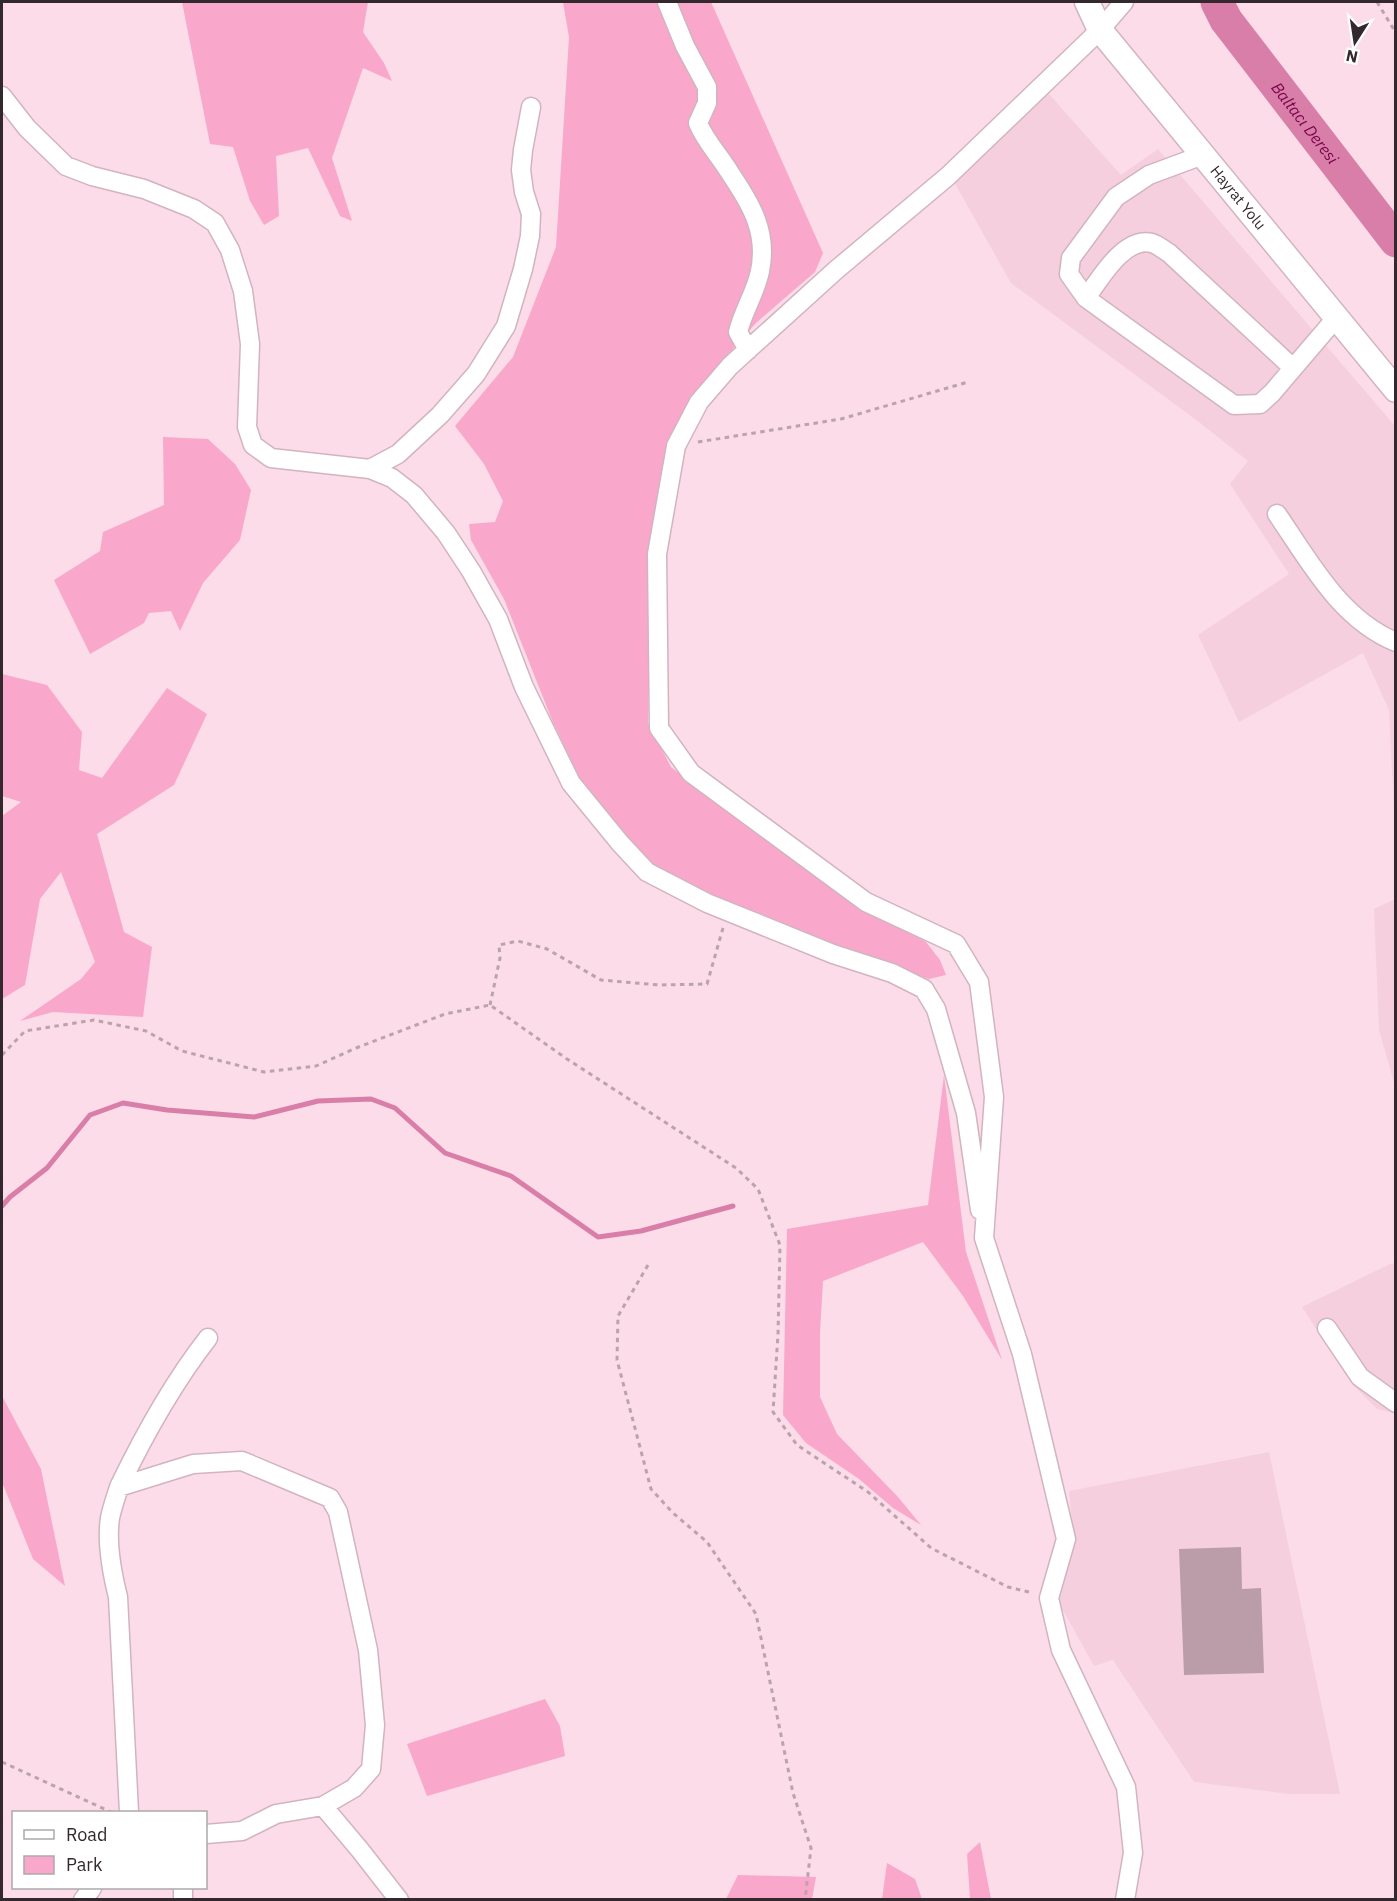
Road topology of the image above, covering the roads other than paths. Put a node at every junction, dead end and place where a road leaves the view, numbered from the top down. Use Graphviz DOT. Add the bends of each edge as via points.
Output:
graph roads {
  1 [pos="667,2"];
  2 [pos="1087,2"];
  3 [pos="1124,2"];
  4 [pos="1100,30"];
  5 [pos="2,96"];
  6 [pos="531,107"];
  7 [pos="1203,155"];
  8 [pos="1086,298"];
  9 [pos="1336,318"];
  10 [pos="748,350"];
  11 [pos="1293,368"];
  12 [pos="1395,390"];
  13 [pos="370,469"];
  14 [pos="1277,514"];
  15 [pos="1395,642"];
  16 [pos="984,1238"];
  17 [pos="1327,1328"];
  18 [pos="208,1338"];
  19 [pos="1395,1403"];
  20 [pos="119,1486"];
  21 [pos="323,1806"];
  22 [pos="129,1811"];
  23 [pos="207,1834"];
  24 [pos="399,1899"];
  25 [pos="1125,1899"];
  1 -- 10 [label="street" via="707,87 707,104 698,123 702,133 748,200 762,238 760,272 738,332"];
  2 -- 4 [label="main road, Hayrat Yolu"];
  3 -- 4 [label="street"];
  4 -- 7 [label="main road, Hayrat Yolu"];
  4 -- 10 [label="street" via="948,176"];
  5 -- 13 [label="street" via="27,128 66,166 194,208 215,223 230,250 243,291 250,344 247,427 253,445 271,458"];
  6 -- 13 [label="street" via="521,170 531,214 530,236 506,326 476,374 440,415 398,454"];
  7 -- 8 [label="street" via="1149,175 1116,197 1071,258 1069,274"];
  7 -- 9 [label="main road, Hayrat Yolu"];
  8 -- 11 [label="street" via="1234,405 1260,404"];
  8 -- 11 [label="street" via="1113,260 1131,245 1151,243 1169,253"];
  9 -- 11 [label="street"];
  9 -- 12 [label="main road, Hayrat Yolu"];
  10 -- 16 [label="street" via="699,402 676,446 657,554 659,729 692,773 781,841 866,902 956,944 979,981 994,1097"];
  13 -- 16 [label="street" via="392,478 414,495 446,532 498,620 524,687 571,783 647,872 728,912 924,989 936,1009 966,1113"];
  14 -- 15 [label="street" via="1338,601 1376,634"];
  16 -- 25 [label="street" via="1022,1354 1066,1539 1050,1598 1061,1650 1126,1787 1133,1853"];
  17 -- 19 [label="street" via="1360,1377"];
  18 -- 20 [label="street" via="190,1361"];
  20 -- 21 [label="street" via="193,1464 242,1461 330,1498 338,1512 368,1650 375,1725 371,1768 354,1788"];
  20 -- 22 [label="street" via="110,1519 110,1548 118,1597"];
  21 -- 23 [label="street" via="276,1814 242,1831"];
  21 -- 24 [label="street"];
}
